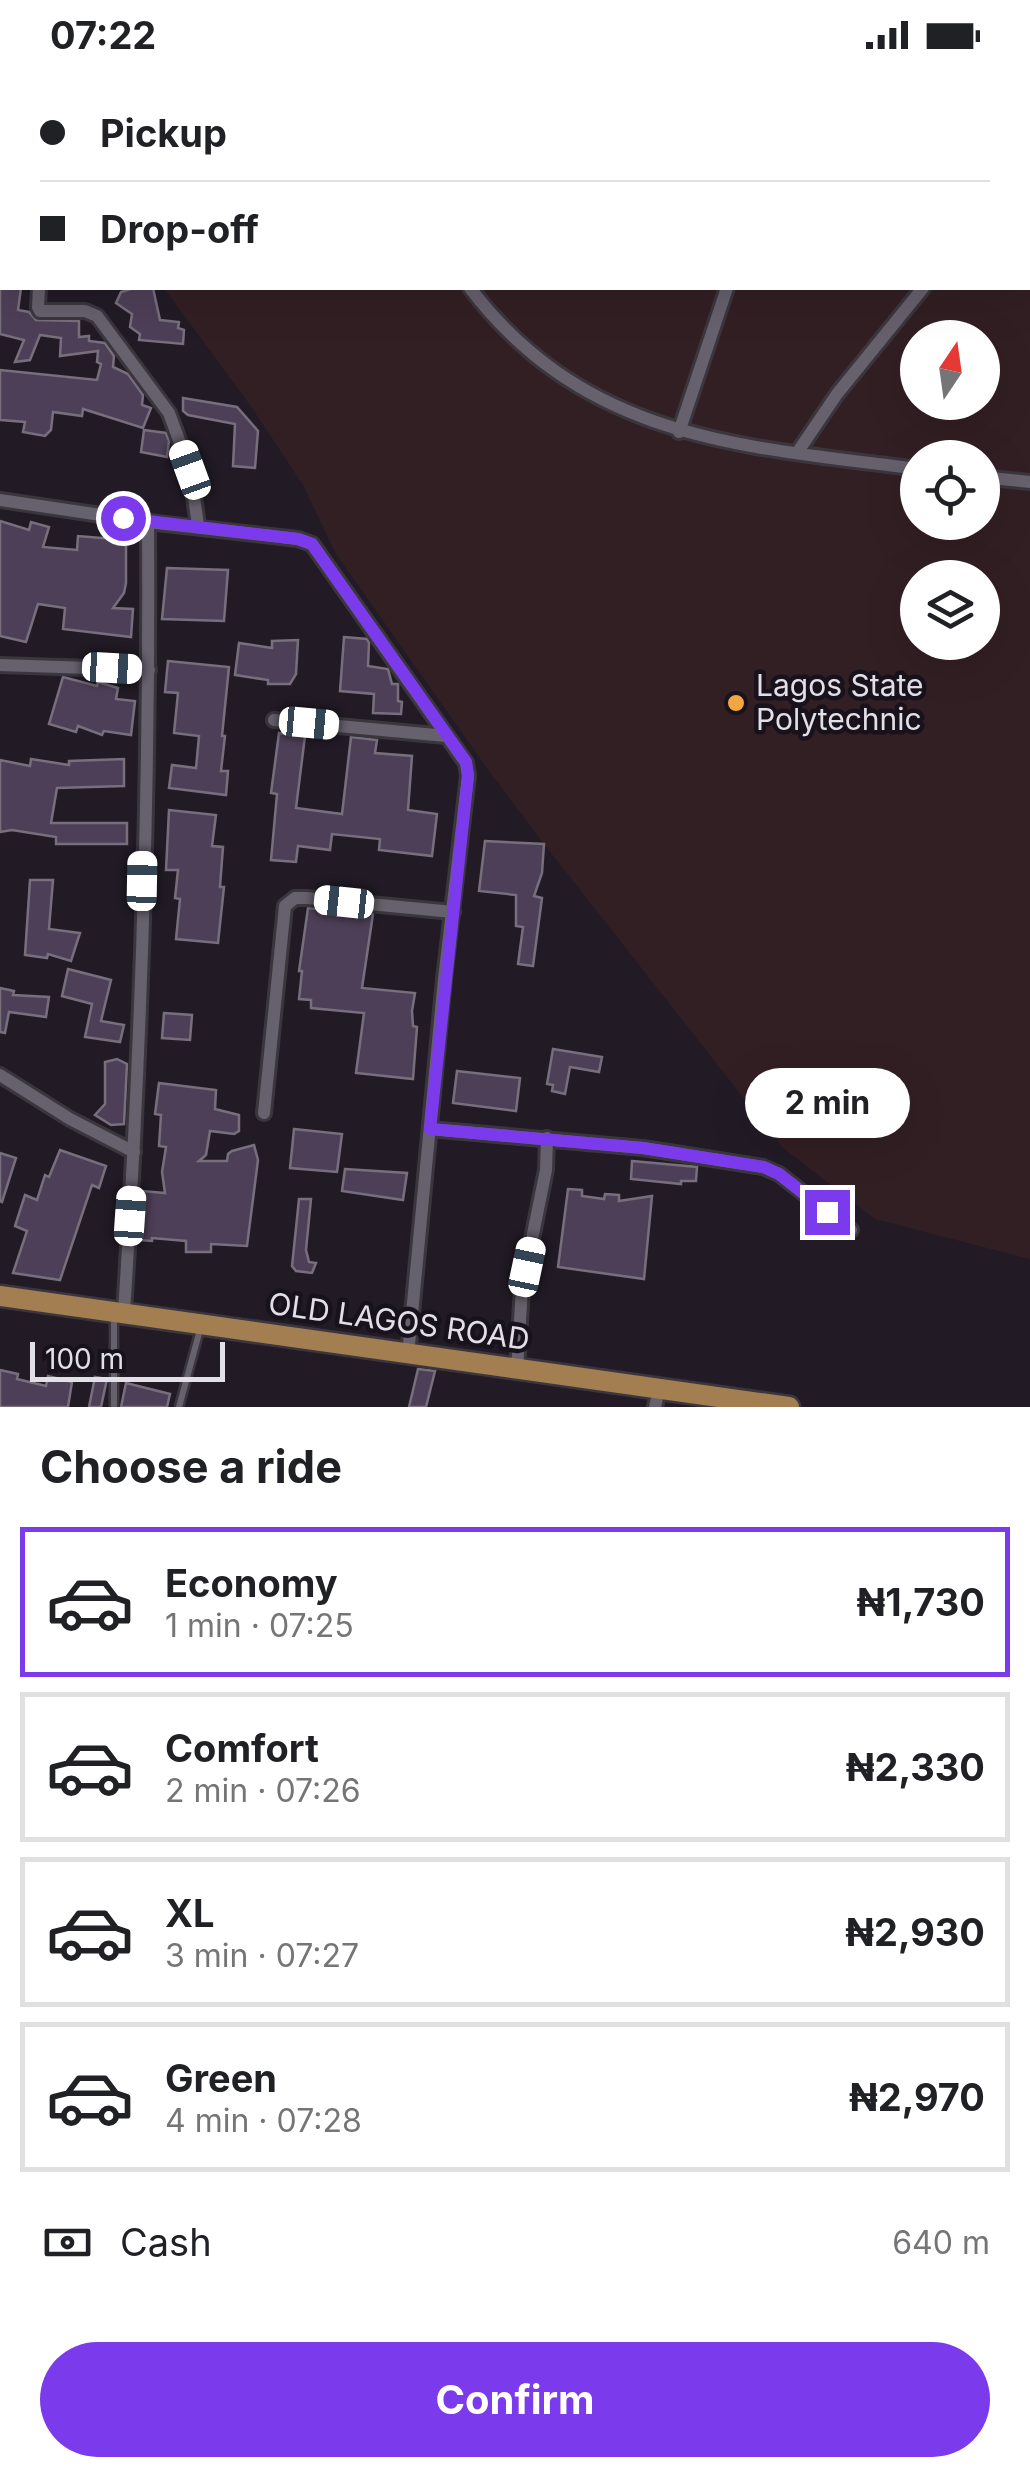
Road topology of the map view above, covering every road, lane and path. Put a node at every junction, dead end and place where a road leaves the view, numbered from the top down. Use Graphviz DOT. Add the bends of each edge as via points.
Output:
graph roads {
  1 [pos="39,290"];
  2 [pos="472,290"];
  3 [pos="726,290"];
  4 [pos="921,290"];
  5 [pos="679,432"];
  6 [pos="796,453"];
  7 [pos="900,467"];
  8 [pos="1000,479"];
  9 [pos="1030,482"];
  10 [pos="0,500"];
  11 [pos="148,522"];
  12 [pos="198,526"];
  13 [pos="0,666"];
  14 [pos="149,670"];
  15 [pos="274,720"];
  16 [pos="446,736"];
  17 [pos="453,912"];
  18 [pos="0,1075"];
  19 [pos="264,1113"];
  20 [pos="430,1129"];
  21 [pos="547,1138"];
  22 [pos="134,1152"];
  23 [pos="851,1230"];
  24 [pos="0,1296"];
  25 [pos="119,1312"];
  26 [pos="202,1325"];
  27 [pos="408,1355"];
  28 [pos="518,1370"];
  29 [pos="657,1398"];
  30 [pos="114,1407"];
  31 [pos="179,1407"];
  32 [pos="789,1407"];
  1 -- 12 [label="street" via="40,311 97,316 169,412 190,470"];
  2 -- 5 [label="street" via="566,378 612,407"];
  3 -- 5 [label="street"];
  4 -- 6 [label="street"];
  5 -- 6 [label="street"];
  6 -- 7 [label="street"];
  8 -- 9 [label="street"];
  10 -- 11 [label="street"];
  11 -- 12 [label="street"];
  11 -- 14 [label="street"];
  12 -- 16 [label="street" via="312,544"];
  13 -- 14 [label="street"];
  14 -- 22 [label="street"];
  15 -- 16 [label="street"];
  16 -- 17 [label="street" via="468,776"];
  17 -- 19 [label="street" via="307,898 285,906"];
  17 -- 20 [label="street"];
  18 -- 22 [label="street"];
  20 -- 21 [label="street"];
  20 -- 27 [label="street"];
  21 -- 23 [label="street" via="772,1170"];
  21 -- 28 [label="street" via="522,1288"];
  22 -- 25 [label="street"];
  24 -- 25 [label="main road, OLD LAGOS ROAD"];
  25 -- 26 [label="main road, OLD LAGOS ROAD"];
  25 -- 30 [label="lane"];
  26 -- 27 [label="main road, OLD LAGOS ROAD"];
  26 -- 31 [label="lane"];
  27 -- 28 [label="main road, OLD LAGOS ROAD"];
  28 -- 29 [label="main road, OLD LAGOS ROAD"];
  29 -- 32 [label="main road, OLD LAGOS ROAD"];
}
